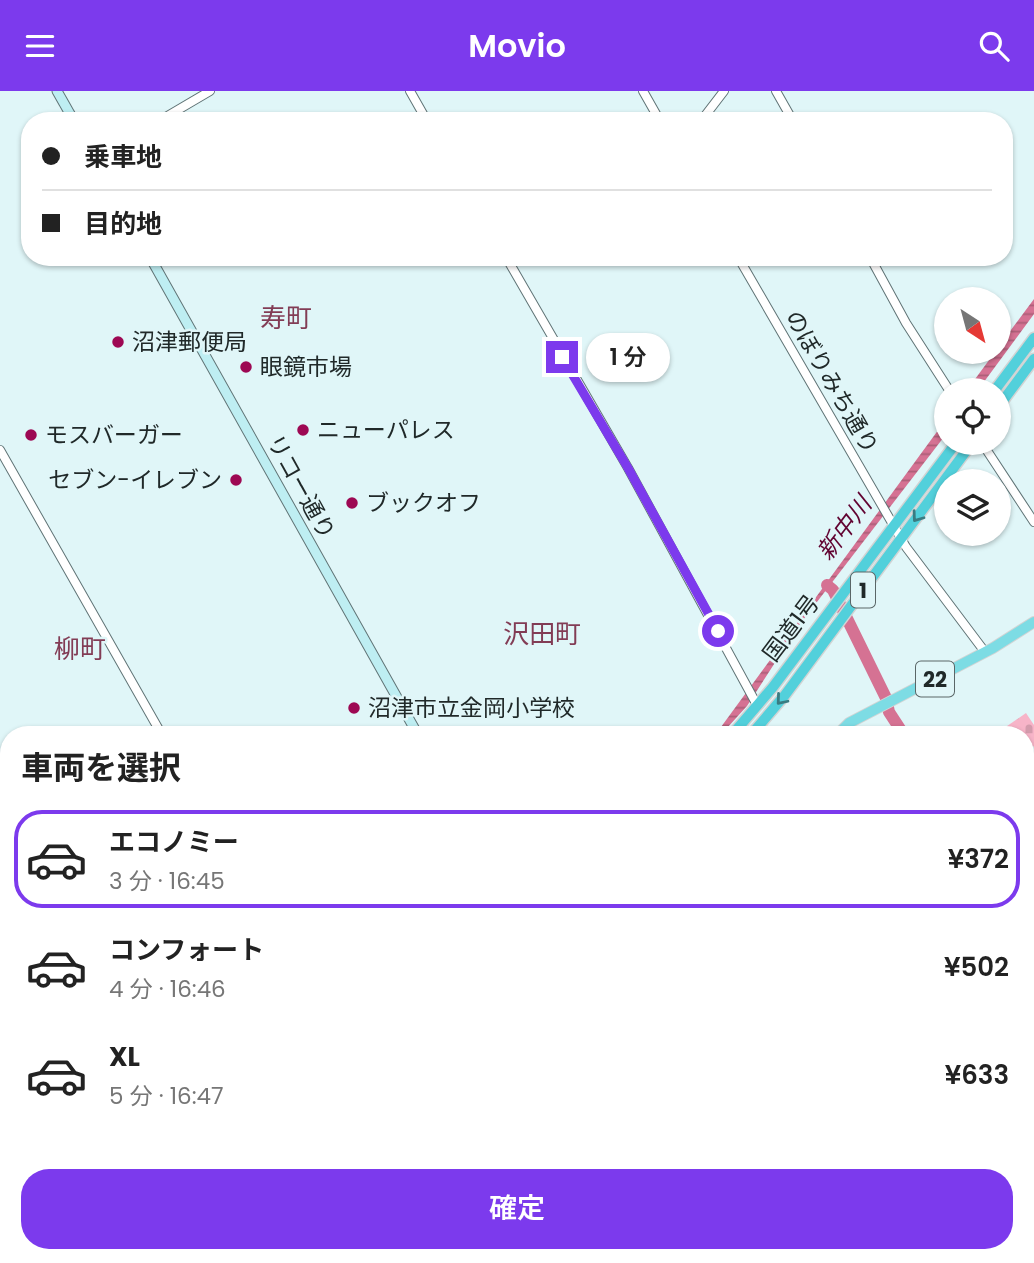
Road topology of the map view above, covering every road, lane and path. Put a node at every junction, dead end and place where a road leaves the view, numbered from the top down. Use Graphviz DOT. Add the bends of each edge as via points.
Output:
graph roads {
  1 [pos="57,91"];
  2 [pos="210,91"];
  3 [pos="410,91"];
  4 [pos="643,91"];
  5 [pos="724,91"];
  6 [pos="776,91"];
  7 [pos="69,112"];
  8 [pos="174,112"];
  9 [pos="422,112"];
  10 [pos="655,112"];
  11 [pos="708,112"];
  12 [pos="788,112"];
  13 [pos="155,266"];
  14 [pos="511,266"];
  15 [pos="743,266"];
  16 [pos="875,266"];
  17 [pos="1034,338"];
  18 [pos="1034,359"];
  19 [pos="941,378"];
  20 [pos="1004,378"];
  21 [pos="1011,389"];
  22 [pos="0,450"];
  23 [pos="947,455"];
  24 [pos="963,455"];
  25 [pos="990,455"];
  26 [pos="1034,522"];
  27 [pos="892,524"];
  28 [pos="901,539"];
  29 [pos="1034,622"];
  30 [pos="985,652"];
  31 [pos="757,704"];
  32 [pos="157,726"];
  33 [pos="413,726"];
  34 [pos="739,726"];
  35 [pos="759,726"];
  36 [pos="846,726"];
  1 -- 7 [label="main road"];
  2 -- 8 [label="street"];
  3 -- 9 [label="street"];
  4 -- 10 [label="street"];
  5 -- 11 [label="street"];
  6 -- 12 [label="street"];
  13 -- 33 [label="main road, リコー通り"];
  14 -- 31 [label="street"];
  15 -- 27 [label="street, のぼりみち通り"];
  16 -- 19 [label="street"];
  17 -- 20 [label="highway"];
  18 -- 21 [label="highway"];
  22 -- 32 [label="street"];
  23 -- 27 [label="highway, 国道1号 / 1"];
  24 -- 28 [label="highway, 国道1号 / 1, one-way"];
  25 -- 26 [label="street"];
  27 -- 28 [label="street, のぼりみち通り"];
  27 -- 31 [label="highway, 国道1号 / 1"];
  28 -- 30 [label="street, のぼりみち通り"];
  28 -- 35 [label="highway, 国道1号 / 1, one-way"];
  29 -- 30 [label="main road, 22"];
  30 -- 36 [label="main road, 22"];
  31 -- 34 [label="highway, 国道1号 / 1"];
}
